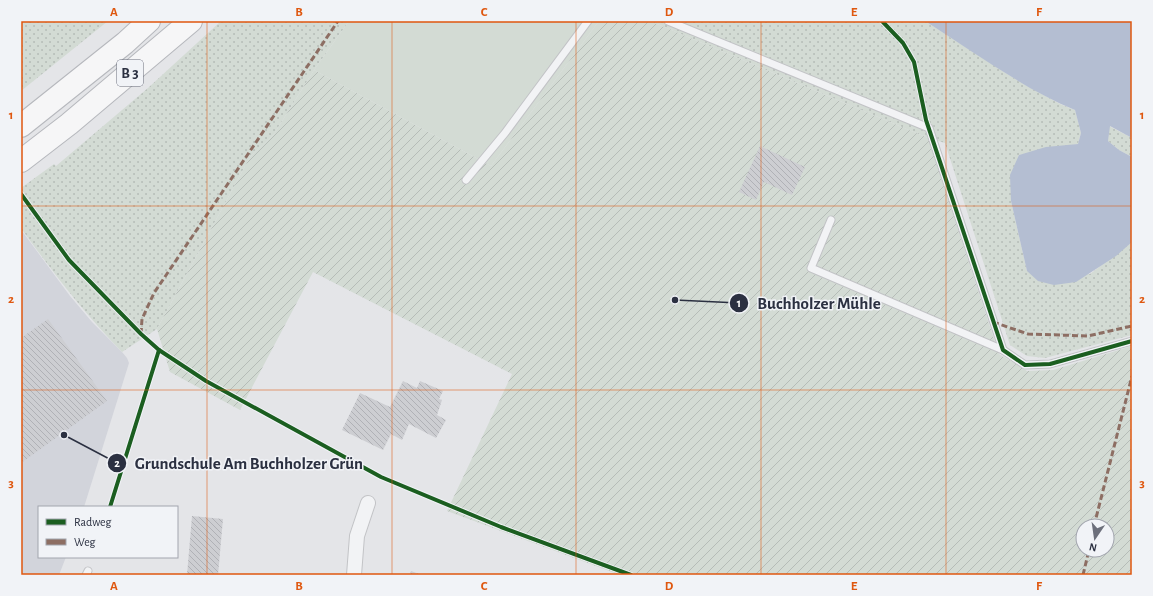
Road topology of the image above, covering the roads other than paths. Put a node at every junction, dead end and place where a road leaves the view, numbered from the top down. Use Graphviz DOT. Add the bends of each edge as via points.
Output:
graph roads {
  1 [pos="149,21"];
  2 [pos="191,21"];
  3 [pos="588,21"];
  4 [pos="668,21"];
  5 [pos="21,126"];
  6 [pos="21,160"];
  7 [pos="466,180"];
  8 [pos="831,220"];
  9 [pos="1132,341"];
  10 [pos="1003,350"];
  11 [pos="368,503"];
  12 [pos="354,575"];
  1 -- 5 [label="highway, B 3"];
  2 -- 6 [label="highway, B 3" via="69,124"];
  3 -- 7 [label="lane" via="505,133"];
  4 -- 10 [label="lane" via="929,128"];
  8 -- 10 [label="lane" via="811,268"];
  9 -- 10 [label="lane" via="1050,364 1025,364"];
  11 -- 12 [label="street" via="357,536"];
}
